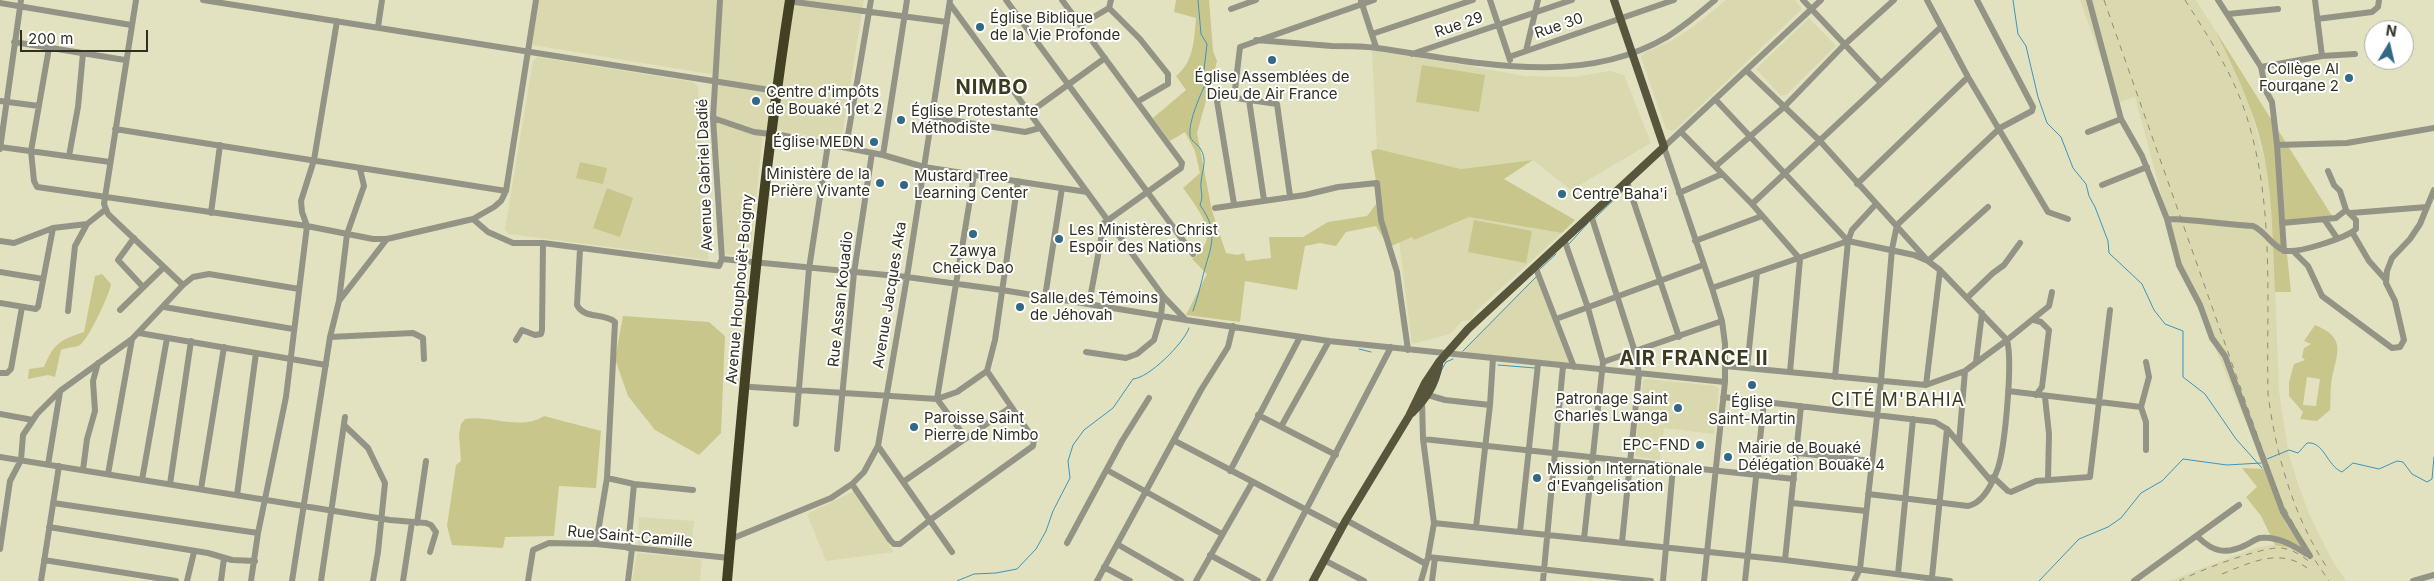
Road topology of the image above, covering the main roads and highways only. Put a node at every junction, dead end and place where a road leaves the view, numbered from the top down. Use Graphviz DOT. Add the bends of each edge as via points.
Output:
graph roads {
  1 [pos="794,0"];
  2 [pos="1614,0"];
  3 [pos="773,134"];
  4 [pos="759,263"];
  5 [pos="1425,393"];
  6 [pos="1409,416"];
  7 [pos="733,538"];
  8 [pos="727,581"];
  9 [pos="733,581"];
  10 [pos="1313,581"];
  1 -- 3 [label="highway, Avenue Houphouët-Boigny"];
  1 -- 3 [label="highway, Avenue Houphouët-Boigny" via="776,91"];
  2 -- 5 [label="main road" via="1664,147 1468,329 1439,362 1434,384"];
  3 -- 4 [label="highway, Avenue Houphouët-Boigny"];
  4 -- 7 [label="highway, Avenue Houphouët-Boigny"];
  4 -- 7 [label="highway, Avenue Houphouët-Boigny" via="751,388"];
  5 -- 6 [label="main road"];
  5 -- 6 [label="main road" via="1423,402"];
  6 -- 10 [label="main road"];
  7 -- 8 [label="highway, Avenue Houphouët-Boigny"];
  7 -- 9 [label="highway, Avenue Houphouët-Boigny"];
}
